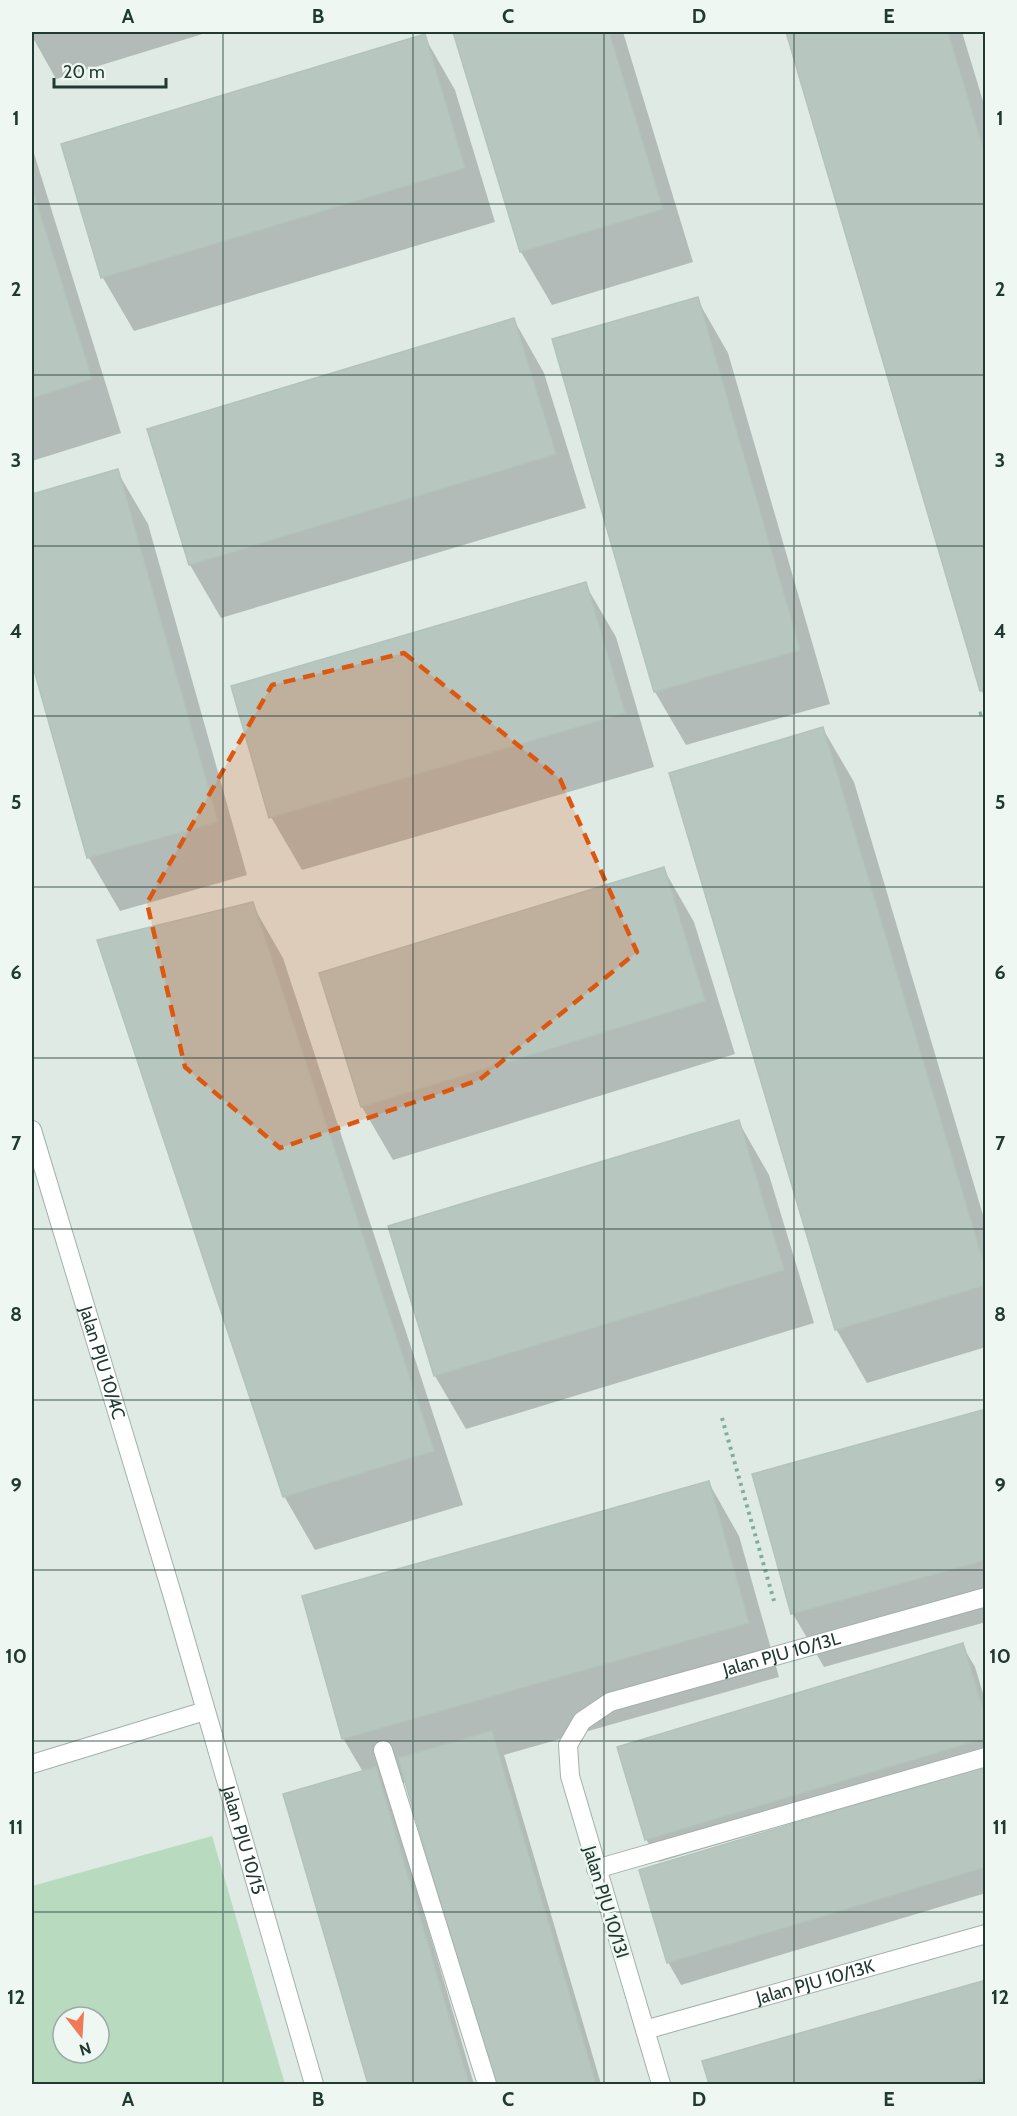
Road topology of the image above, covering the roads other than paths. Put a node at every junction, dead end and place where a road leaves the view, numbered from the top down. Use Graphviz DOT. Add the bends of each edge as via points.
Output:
graph roads {
  1 [pos="32,1130"];
  2 [pos="986,1596"];
  3 [pos="173,1597"];
  4 [pos="205,1710"];
  5 [pos="582,1721"];
  6 [pos="383,1750"];
  7 [pos="986,1757"];
  8 [pos="32,1764"];
  9 [pos="596,1869"];
  10 [pos="986,1934"];
  11 [pos="645,2030"];
  12 [pos="314,2085"];
  13 [pos="487,2085"];
  14 [pos="661,2085"];
  1 -- 3 [label="street, Jalan PJU 10/4C"];
  2 -- 5 [label="street, Jalan PJU 10/13L" via="610,1702"];
  3 -- 4 [label="street, Jalan PJU 10/15"];
  4 -- 8 [label="street"];
  4 -- 12 [label="street, Jalan PJU 10/15"];
  5 -- 9 [label="street, Jalan PJU 10/13I" via="568,1745 570,1776"];
  6 -- 13 [label="street"];
  7 -- 9 [label="street"];
  9 -- 11 [label="street, Jalan PJU 10/13I"];
  10 -- 11 [label="street, Jalan PJU 10/13K"];
  11 -- 14 [label="street, Jalan PJU 10/13I"];
}
